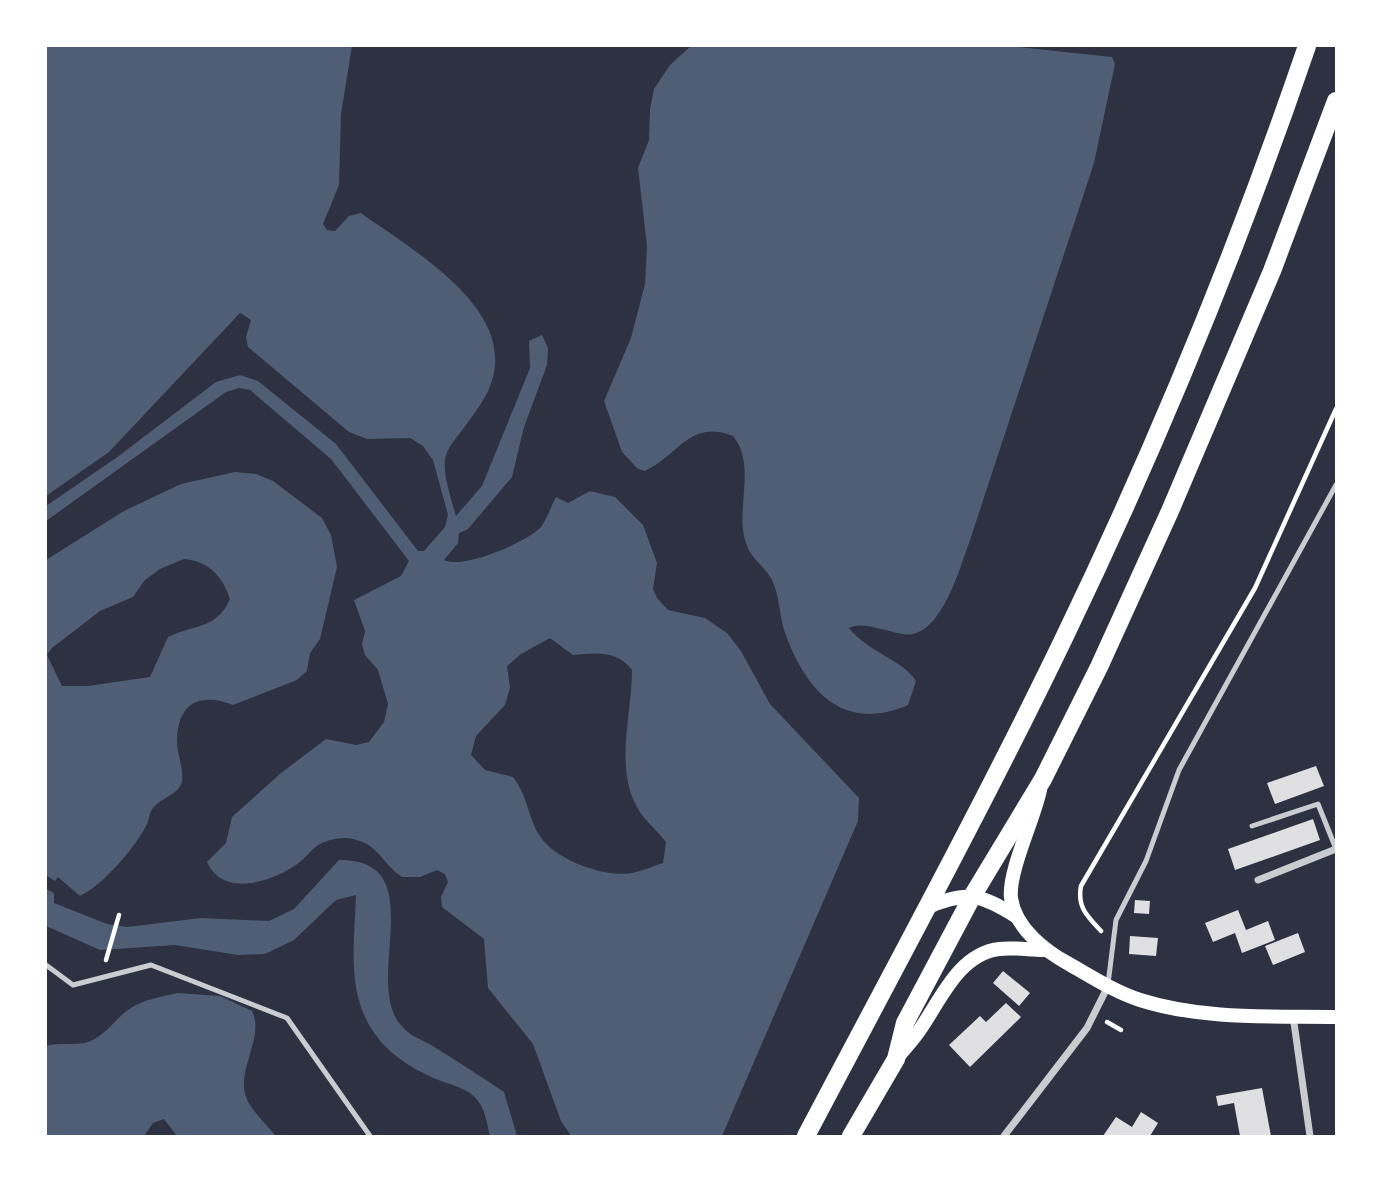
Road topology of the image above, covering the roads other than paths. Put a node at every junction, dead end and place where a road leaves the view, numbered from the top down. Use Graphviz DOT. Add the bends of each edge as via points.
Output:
graph roads {
  1 [pos="1307,46"];
  2 [pos="1336,102"];
  3 [pos="1336,485"];
  4 [pos="1043,779"];
  5 [pos="1252,826"];
  6 [pos="1336,849"];
  7 [pos="1258,880"];
  8 [pos="972,895"];
  9 [pos="926,908"];
  10 [pos="1017,917"];
  11 [pos="1044,950"];
  12 [pos="46,965"];
  13 [pos="1108,986"];
  14 [pos="1293,1016"];
  15 [pos="1336,1017"];
  16 [pos="896,1059"];
  17 [pos="370,1136"];
  18 [pos="806,1136"];
  19 [pos="850,1136"];
  20 [pos="1004,1136"];
  21 [pos="1310,1136"];
  1 -- 9 [label="main road" via="1252,203 1121,515"];
  2 -- 4 [label="main road" via="1272,271 1170,511"];
  3 -- 13 [label="lane" via="1178,770 1146,861 1120,908"];
  4 -- 8 [label="main road"];
  4 -- 10 [label="main road" via="1013,877 1011,899"];
  5 -- 6 [label="lane" via="1318,804"];
  6 -- 7 [label="street"];
  8 -- 9 [label="main road"];
  8 -- 10 [label="main road"];
  8 -- 16 [label="main road" via="905,1023"];
  9 -- 18 [label="main road"];
  10 -- 11 [label="main road"];
  11 -- 13 [label="main road"];
  11 -- 16 [label="main road" via="999,948 960,971"];
  12 -- 17 [label="lane" via="73,985 151,965 287,1018"];
  13 -- 14 [label="main road" via="1180,1010"];
  13 -- 20 [label="street" via="1087,1028"];
  14 -- 15 [label="main road"];
  14 -- 21 [label="street"];
  16 -- 19 [label="main road"];
}
